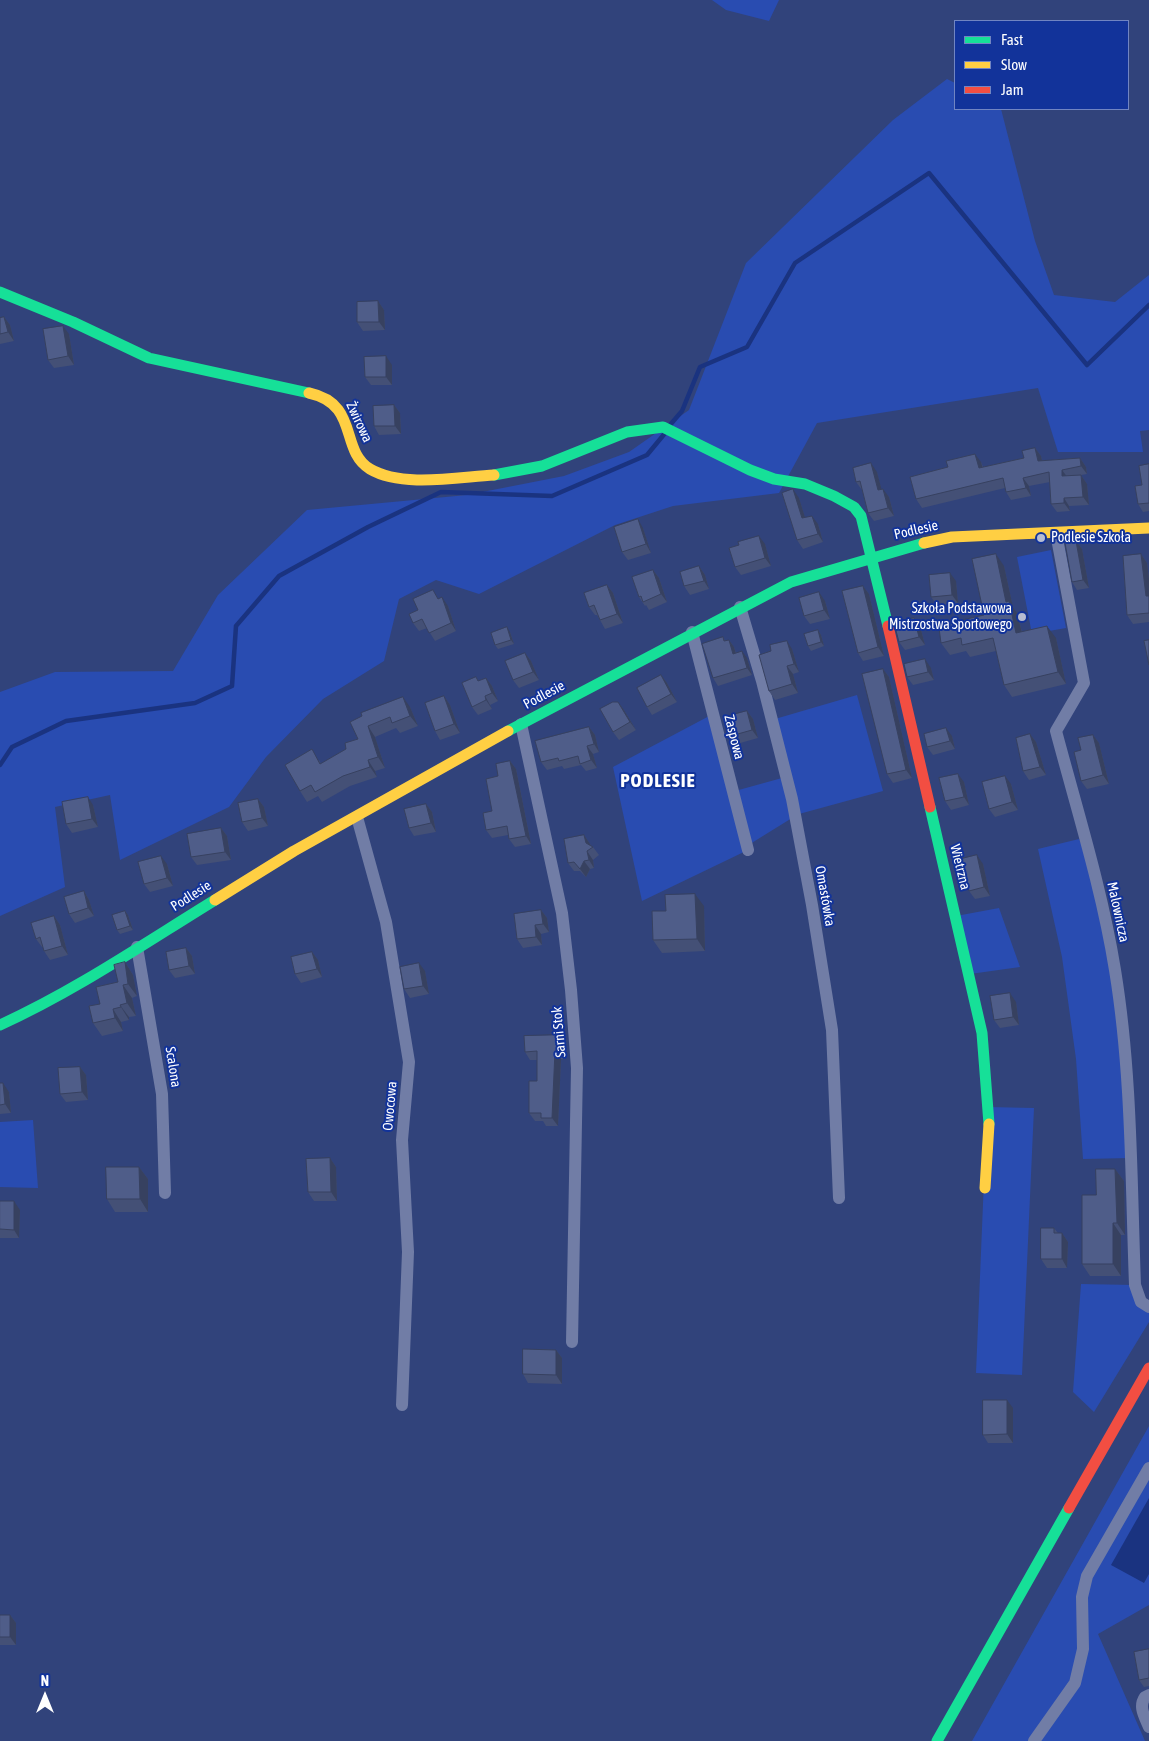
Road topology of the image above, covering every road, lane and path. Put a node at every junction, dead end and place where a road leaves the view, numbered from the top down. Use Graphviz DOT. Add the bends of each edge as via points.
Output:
graph roads {
  1 [pos="0,292"];
  2 [pos="663,427"];
  3 [pos="1149,528"];
  4 [pos="1056,533"];
  5 [pos="872,556"];
  6 [pos="740,607"];
  7 [pos="692,632"];
  8 [pos="521,724"];
  9 [pos="357,817"];
  10 [pos="748,850"];
  11 [pos="137,947"];
  12 [pos="0,1025"];
  13 [pos="985,1188"];
  14 [pos="165,1193"];
  15 [pos="839,1198"];
  16 [pos="1149,1307"];
  17 [pos="572,1342"];
  18 [pos="1149,1368"];
  19 [pos="402,1405"];
  20 [pos="1149,1468"];
  21 [pos="1149,1695"];
  22 [pos="1149,1728"];
  23 [pos="937,1741"];
  24 [pos="1034,1741"];
  1 -- 2 [label="main road, Żwirowa" via="149,358 319,394 335,404 358,456 368,468 382,475 408,480 502,475 542,466 627,432"];
  2 -- 5 [label="main road, Wietrzna" via="750,470 774,479 805,484 854,507 861,516"];
  3 -- 4 [label="main road, Podlesie"];
  4 -- 5 [label="main road, Podlesie" via="952,537"];
  4 -- 16 [label="street, Malownicza" via="1084,683 1056,731 1093,866 1115,970 1127,1070 1134,1285 1141,1302"];
  5 -- 6 [label="main road, Podlesie" via="791,582"];
  5 -- 13 [label="main road, Wietrzna" via="982,1033 989,1125"];
  6 -- 7 [label="main road, Podlesie"];
  6 -- 15 [label="street, Omastówka" via="792,799 812,905 832,1030"];
  7 -- 8 [label="main road, Podlesie"];
  7 -- 10 [label="street, Zaspowa"];
  8 -- 9 [label="main road, Podlesie"];
  8 -- 17 [label="street, Sarni Stok" via="562,913 571,990 577,1068"];
  9 -- 11 [label="main road, Podlesie"];
  9 -- 19 [label="street, Owocowa" via="386,922 409,1062 402,1140 408,1252"];
  11 -- 12 [label="main road, Podlesie"];
  11 -- 14 [label="street, Scalona" via="162,1094"];
  18 -- 23 [label="main road"];
  20 -- 24 [label="street" via="1087,1576 1082,1597 1083,1649 1075,1683"];
  21 -- 22 [label="street" via="1141,1702"];
}
